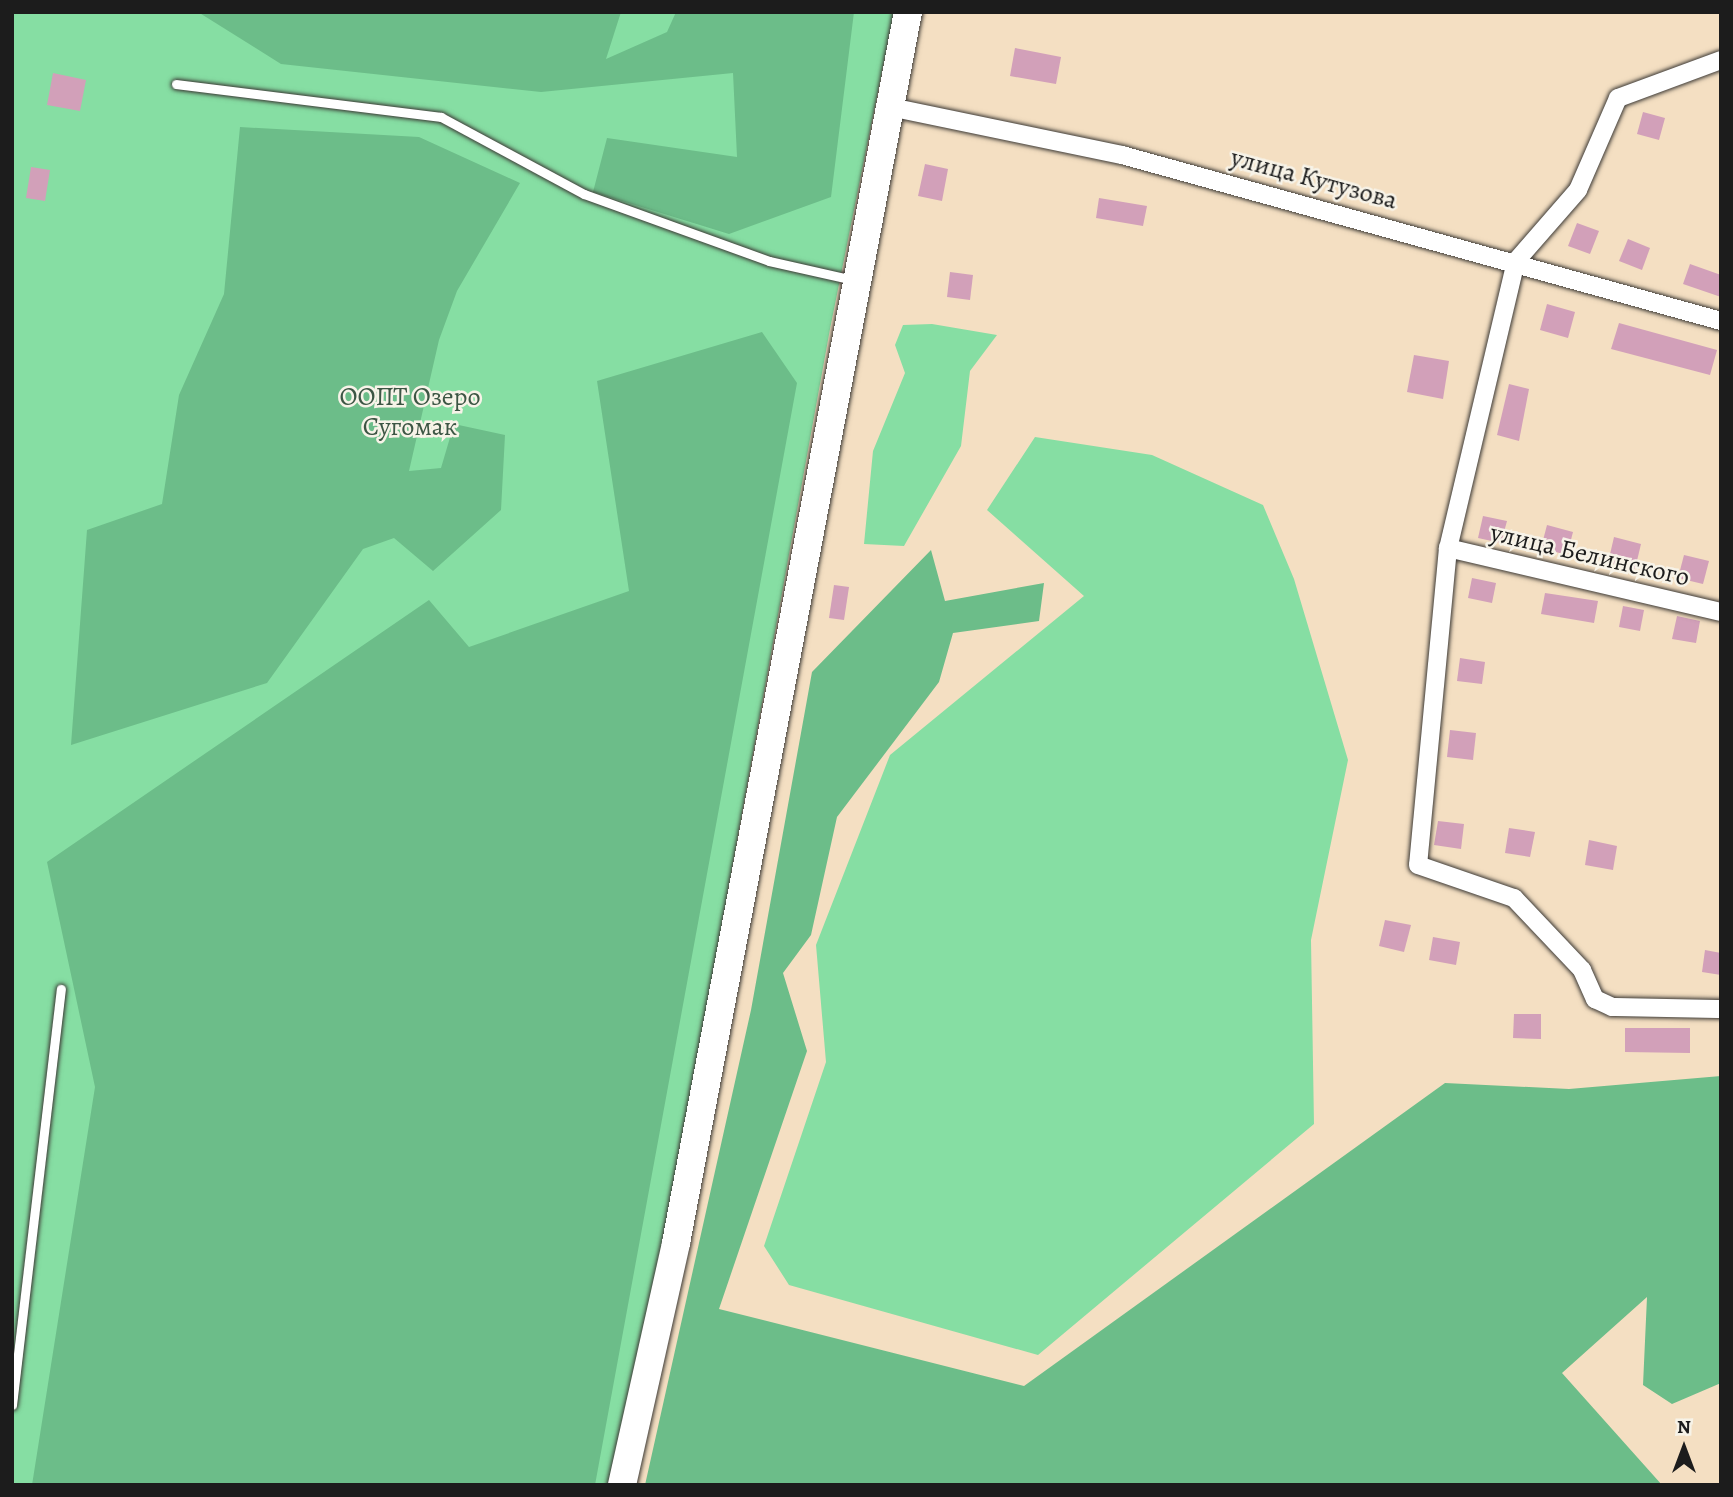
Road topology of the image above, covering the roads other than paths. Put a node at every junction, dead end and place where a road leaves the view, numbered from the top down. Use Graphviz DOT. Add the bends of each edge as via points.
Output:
graph roads {
  1 [pos="908,12"];
  2 [pos="1721,60"];
  3 [pos="176,84"];
  4 [pos="890,107"];
  5 [pos="1516,261"];
  6 [pos="862,282"];
  7 [pos="1721,321"];
  8 [pos="1448,548"];
  9 [pos="1721,612"];
  10 [pos="61,989"];
  11 [pos="1721,1009"];
  12 [pos="12,1405"];
  13 [pos="622,1485"];
  1 -- 4 [label="main road"];
  2 -- 5 [label="street" via="1618,98 1578,190"];
  3 -- 6 [label="lane" via="441,117 584,194 769,261"];
  4 -- 5 [label="street, улица Кутузова" via="1122,155"];
  4 -- 6 [label="main road"];
  5 -- 7 [label="street, улица Кутузова"];
  5 -- 8 [label="street"];
  6 -- 13 [label="main road" via="676,1243"];
  8 -- 9 [label="street, улица Белинского"];
  8 -- 11 [label="street" via="1418,865 1514,898 1582,970 1595,999 1612,1007"];
  10 -- 12 [label="lane"];
}
